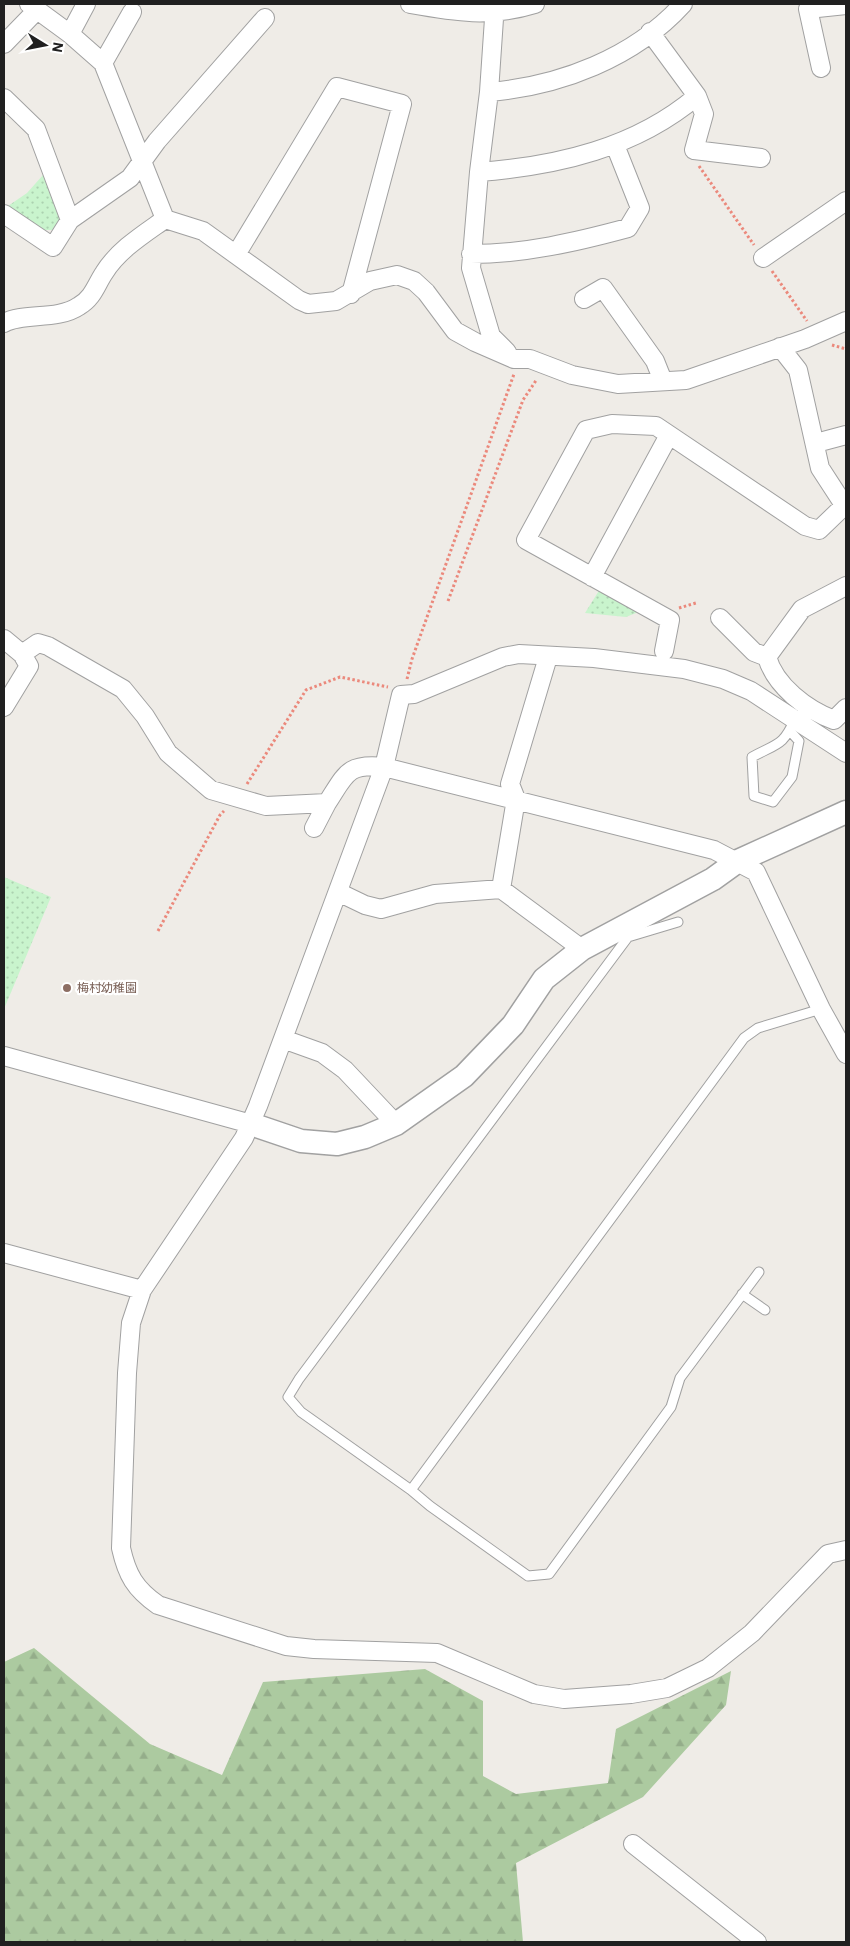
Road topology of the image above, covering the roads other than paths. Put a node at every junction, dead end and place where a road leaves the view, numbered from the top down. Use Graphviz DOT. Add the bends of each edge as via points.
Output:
graph roads {
  1 [pos="86,4"];
  2 [pos="410,4"];
  3 [pos="534,4"];
  4 [pos="683,4"];
  5 [pos="846,5"];
  6 [pos="33,7"];
  7 [pos="496,8"];
  8 [pos="132,12"];
  9 [pos="265,18"];
  10 [pos="650,32"];
  11 [pos="70,34"];
  12 [pos="4,44"];
  13 [pos="103,63"];
  14 [pos="821,68"];
  15 [pos="489,92"];
  16 [pos="697,96"];
  17 [pos="4,98"];
  18 [pos="615,145"];
  19 [pos="761,158"];
  20 [pos="141,160"];
  21 [pos="478,172"];
  22 [pos="846,201"];
  23 [pos="4,214"];
  24 [pos="165,219"];
  25 [pos="70,220"];
  26 [pos="237,253"];
  27 [pos="471,254"];
  28 [pos="763,258"];
  29 [pos="351,294"];
  30 [pos="584,299"];
  31 [pos="846,321"];
  32 [pos="4,323"];
  33 [pos="780,346"];
  34 [pos="514,359"];
  35 [pos="663,381"];
  36 [pos="669,435"];
  37 [pos="846,435"];
  38 [pos="816,443"];
  39 [pos="845,506"];
  40 [pos="592,577"];
  41 [pos="846,586"];
  42 [pos="720,618"];
  43 [pos="4,639"];
  44 [pos="664,651"];
  45 [pos="22,654"];
  46 [pos="548,657"];
  47 [pos="767,657"];
  48 [pos="4,707"];
  49 [pos="846,708"];
  50 [pos="792,725"];
  51 [pos="846,753"];
  52 [pos="384,768"];
  53 [pos="516,800"];
  54 [pos="327,803"];
  55 [pos="846,812"];
  56 [pos="314,828"];
  57 [pos="738,861"];
  58 [pos="501,890"];
  59 [pos="338,892"];
  60 [pos="678,922"];
  61 [pos="582,949"];
  62 [pos="821,1009"];
  63 [pos="283,1039"];
  64 [pos="846,1054"];
  65 [pos="4,1056"];
  66 [pos="251,1124"];
  67 [pos="396,1124"];
  68 [pos="4,1254"];
  69 [pos="759,1272"];
  70 [pos="142,1290"];
  71 [pos="742,1294"];
  72 [pos="765,1310"];
  73 [pos="411,1490"];
  74 [pos="846,1550"];
  75 [pos="633,1844"];
  76 [pos="757,1942"];
  1 -- 11 [label="street"];
  2 -- 7 [label="street" via="457,12"];
  3 -- 7 [label="street"];
  4 -- 10 [label="street"];
  5 -- 14 [label="street" via="808,9"];
  6 -- 11 [label="street"];
  6 -- 12 [label="street"];
  7 -- 15 [label="street"];
  8 -- 13 [label="street"];
  9 -- 20 [label="street"];
  10 -- 15 [label="street" via="615,55 573,75 528,87"];
  10 -- 16 [label="street"];
  11 -- 13 [label="street"];
  13 -- 20 [label="street"];
  15 -- 21 [label="street"];
  16 -- 18 [label="street" via="669,117"];
  16 -- 19 [label="street" via="704,114 694,150"];
  17 -- 25 [label="street" via="36,130"];
  18 -- 21 [label="street" via="545,165"];
  18 -- 27 [label="street" via="640,208 628,228 554,246"];
  20 -- 24 [label="street"];
  20 -- 25 [label="street" via="130,178"];
  21 -- 27 [label="street"];
  22 -- 28 [label="street"];
  23 -- 25 [label="street" via="53,247"];
  24 -- 26 [label="street" via="204,231"];
  24 -- 32 [label="street" via="131,244 104,272 95,292 79,306 61,314"];
  26 -- 29 [label="street" via="298,300 308,304 336,302"];
  26 -- 29 [label="street" via="337,87 402,104"];
  27 -- 34 [label="street" via="471,268 491,336"];
  29 -- 34 [label="street" via="370,282 397,274 414,281 426,292 455,331"];
  30 -- 35 [label="street" via="603,288 655,361"];
  31 -- 33 [label="street"];
  33 -- 35 [label="street" via="686,380"];
  33 -- 38 [label="street" via="798,370"];
  34 -- 35 [label="street" via="530,359 572,375 618,384"];
  36 -- 39 [label="street" via="805,526 819,530"];
  36 -- 40 [label="street"];
  36 -- 40 [label="street" via="656,426 612,424 586,430 526,540"];
  37 -- 38 [label="street"];
  38 -- 39 [label="street" via="820,468"];
  40 -- 44 [label="street" via="670,620"];
  41 -- 47 [label="street" via="802,609"];
  42 -- 47 [label="street" via="754,652"];
  43 -- 45 [label="street"];
  45 -- 48 [label="street" via="29,666"];
  45 -- 54 [label="street" via="38,644 48,646 118,685 145,716 168,753 211,790 266,806"];
  46 -- 50 [label="street" via="594,658 684,668 751,691"];
  46 -- 52 [label="street" via="519,654 503,657 414,694 404,687"];
  46 -- 53 [label="street" via="510,784"];
  47 -- 49 [label="street" via="770,667 800,703 834,720"];
  50 -- 50 [label="lane" via="786,739 752,756 754,796 772,802 792,778 799,741"];
  50 -- 51 [label="street"];
  52 -- 53 [label="street"];
  52 -- 54 [label="street" via="364,765 348,772"];
  52 -- 59 [label="street"];
  53 -- 57 [label="street" via="714,850"];
  53 -- 58 [label="street"];
  54 -- 56 [label="street"];
  55 -- 57 [label="street"];
  57 -- 61 [label="street" via="713,879"];
  57 -- 62 [label="street" via="756,872"];
  58 -- 59 [label="street" via="435,894 381,909 365,906"];
  58 -- 61 [label="street"];
  59 -- 63 [label="street"];
  60 -- 73 [label="lane" via="628,937 288,1397 301,1412"];
  61 -- 67 [label="street" via="544,979 513,1025 464,1076"];
  62 -- 64 [label="street"];
  62 -- 73 [label="lane" via="758,1028 744,1038"];
  63 -- 66 [label="street"];
  63 -- 67 [label="street" via="322,1053 345,1070"];
  65 -- 66 [label="street"];
  66 -- 67 [label="street" via="301,1141 337,1144"];
  66 -- 70 [label="street"];
  68 -- 70 [label="street"];
  69 -- 71 [label="lane"];
  70 -- 74 [label="street" via="132,1323 127,1373 121,1548 126,1568 140,1593 158,1605 286,1646 437,1653 534,1694 564,1699 631,1694 667,1688 708,1668 752,1633 828,1554"];
  71 -- 72 [label="lane"];
  71 -- 73 [label="lane" via="680,1378 671,1407 550,1574 528,1576"];
  75 -- 76 [label="street"];
}
